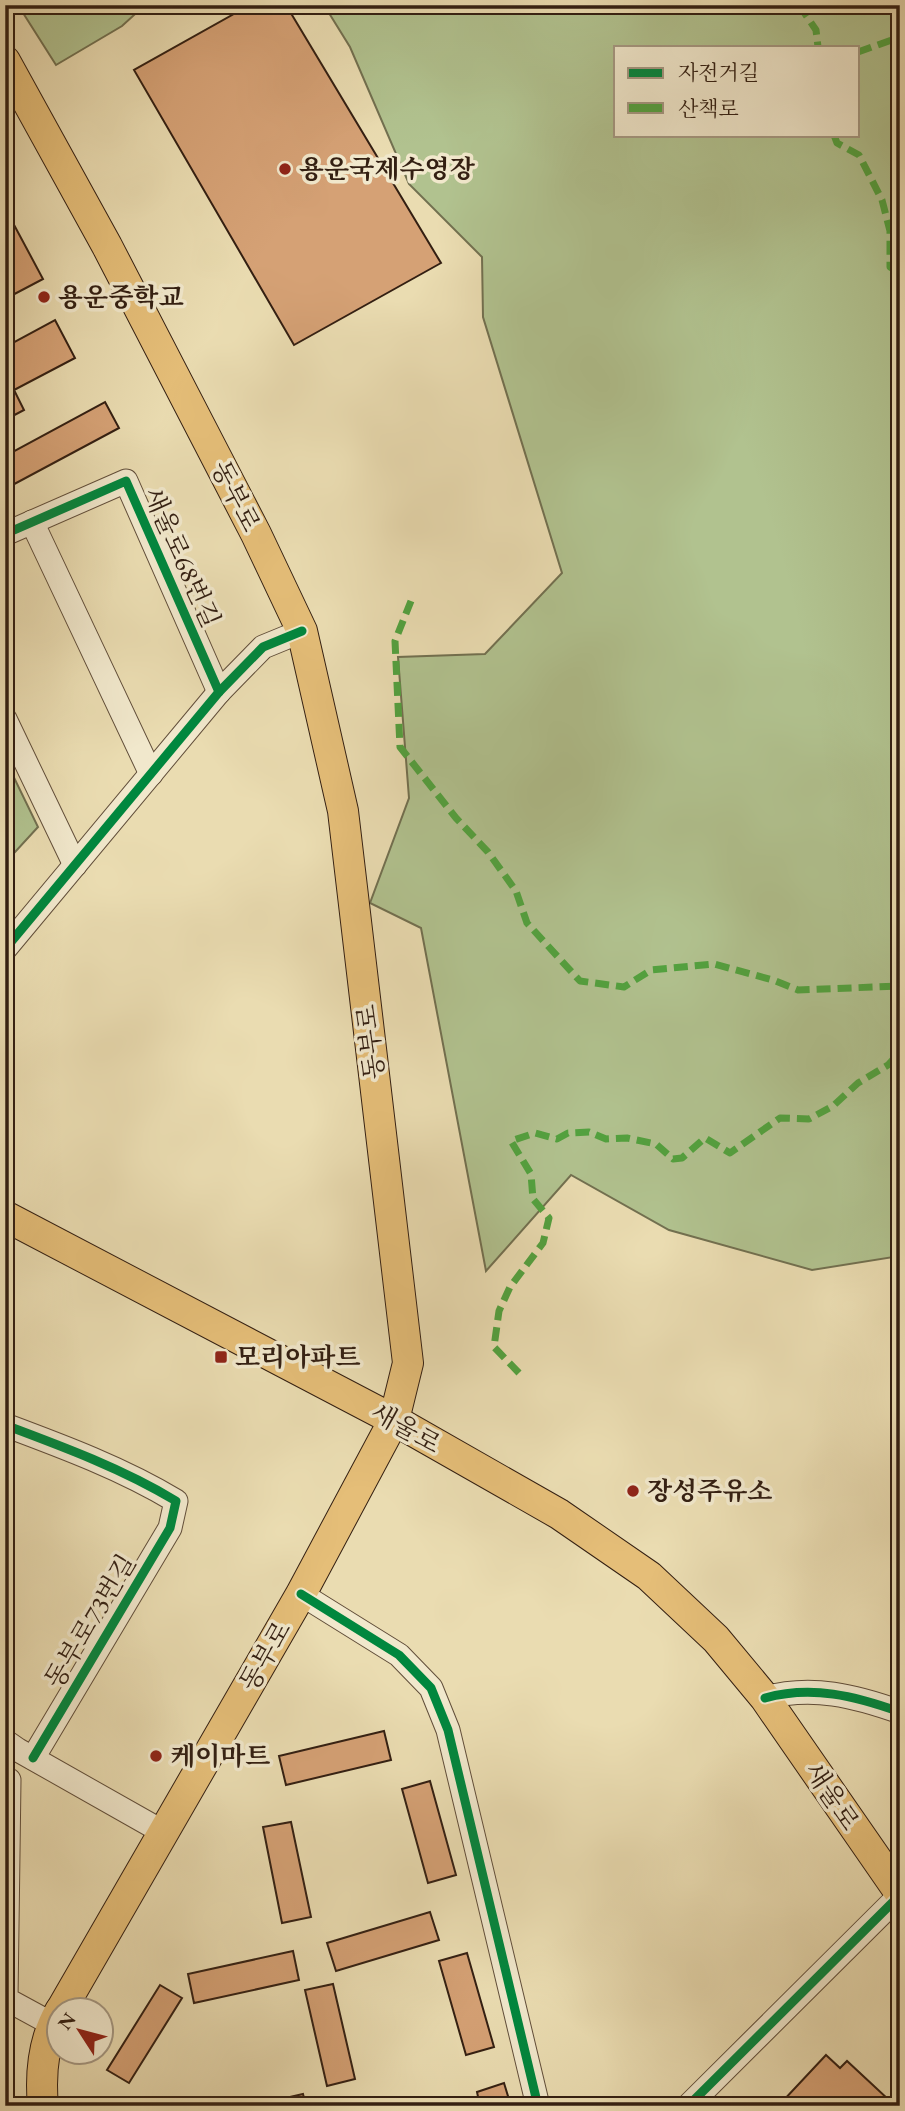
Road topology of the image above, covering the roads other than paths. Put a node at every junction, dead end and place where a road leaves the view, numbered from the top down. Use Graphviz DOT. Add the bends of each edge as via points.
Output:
graph roads {
  1 [pos="5,61"];
  2 [pos="32,522"];
  3 [pos="5,534"];
  4 [pos="302,631"];
  5 [pos="219,692"];
  6 [pos="5,719"];
  7 [pos="151,774"];
  8 [pos="75,865"];
  9 [pos="5,949"];
  10 [pos="5,1216"];
  11 [pos="394,1420"];
  12 [pos="5,1425"];
  13 [pos="301,1594"];
  14 [pos="765,1698"];
  15 [pos="900,1712"];
  16 [pos="15,1750"];
  17 [pos="9,1780"];
  18 [pos="163,1832"];
  19 [pos="900,1894"];
  20 [pos="68,1996"];
  21 [pos="46,2012"];
  22 [pos="46,2046"];
  23 [pos="43,2106"];
  24 [pos="538,2106"];
  25 [pos="688,2106"];
  1 -- 4 [label="main road, 동부로" via="113,258"];
  2 -- 3 [label="street, 새울로68번길"];
  2 -- 5 [label="street, 새울로68번길" via="126,481"];
  2 -- 7 [label="street"];
  4 -- 5 [label="street" via="263,647"];
  4 -- 11 [label="main road, 동부로" via="343,811 408,1363"];
  5 -- 7 [label="street"];
  6 -- 8 [label="street"];
  7 -- 8 [label="street"];
  8 -- 9 [label="street"];
  10 -- 11 [label="main road, 새울로"];
  11 -- 13 [label="main road, 동부로"];
  11 -- 14 [label="main road, 새울로" via="559,1514 649,1576 716,1640"];
  12 -- 16 [label="street, 동부로73번길" via="148,1484 176,1502 170,1528"];
  13 -- 18 [label="main road, 동부로"];
  13 -- 24 [label="street" via="399,1655 431,1688 447,1730"];
  14 -- 15 [label="street" via="790,1692 823,1693 867,1700"];
  14 -- 19 [label="main road, 새울로"];
  16 -- 18 [label="street, 동부로73번길"];
  17 -- 21 [label="street" via="6,1999"];
  18 -- 20 [label="main road, 동부로"];
  19 -- 25 [label="street"];
  22 -- 23 [label="main road, 동부로"];
}
